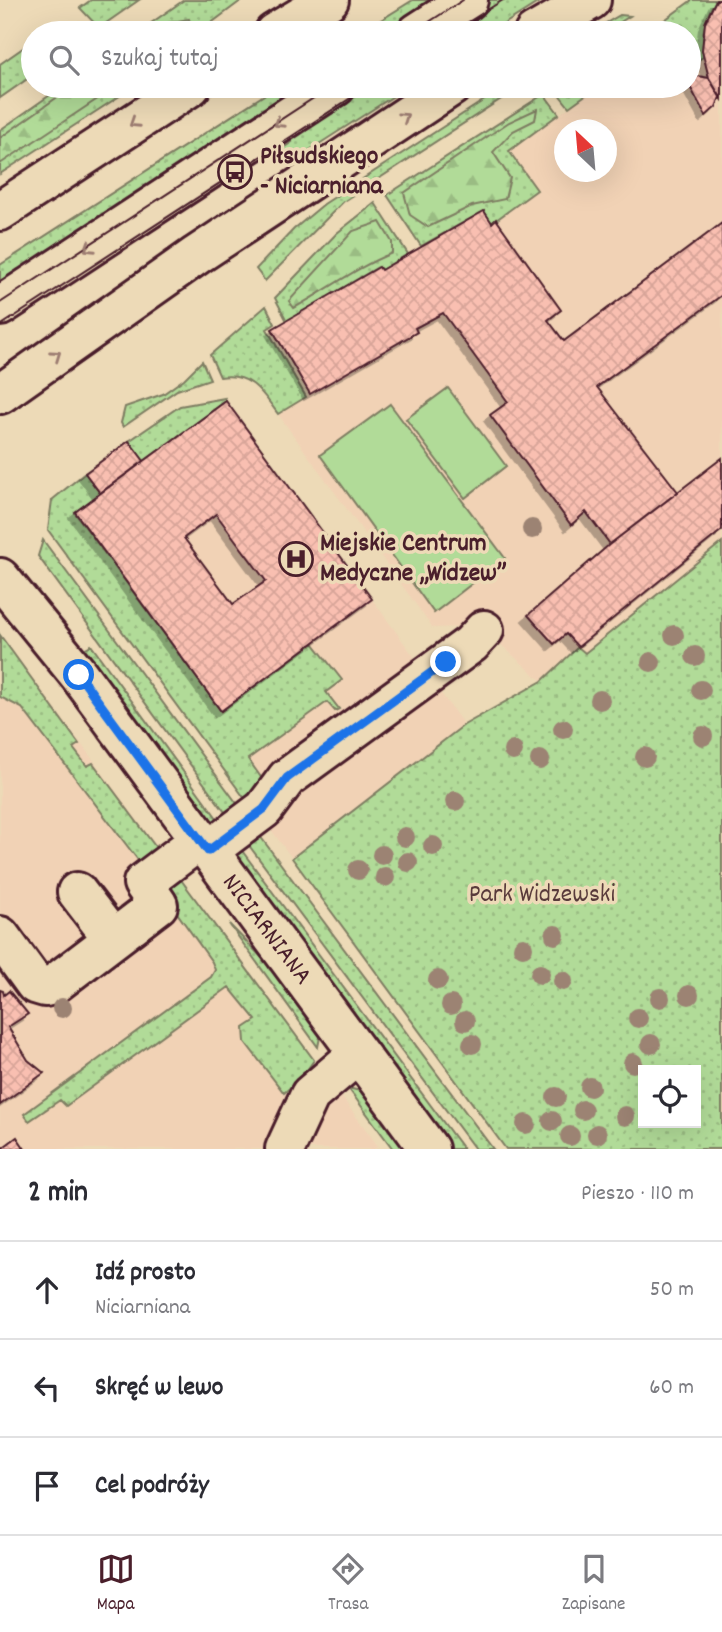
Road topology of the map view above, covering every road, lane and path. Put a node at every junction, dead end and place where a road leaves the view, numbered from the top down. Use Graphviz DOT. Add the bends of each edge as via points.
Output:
graph roads {
  1 [pos="329,0"];
  2 [pos="468,0"];
  3 [pos="591,0"];
  4 [pos="294,21"];
  5 [pos="436,21"];
  6 [pos="555,21"];
  7 [pos="173,98"];
  8 [pos="318,98"];
  9 [pos="434,98"];
  10 [pos="0,211"];
  11 [pos="0,306"];
  12 [pos="0,394"];
  13 [pos="3,588"];
  14 [pos="484,630"];
  15 [pos="204,845"];
  16 [pos="77,892"];
  17 [pos="0,936"];
  18 [pos="113,939"];
  19 [pos="358,1054"];
  20 [pos="285,1149"];
  21 [pos="429,1149"];
  1 -- 4 [label="main road"];
  2 -- 5 [label="main road"];
  3 -- 6 [label="main road"];
  7 -- 10 [label="main road, one-way"];
  8 -- 11 [label="main road, one-way"];
  12 -- 9 [label="main road, one-way" via="197,255"];
  13 -- 15 [label="main road, NICIARNIANA" via="79,675"];
  14 -- 15 [label="main road" via="287,778 264,809"];
  15 -- 18 [label="main road" via="143,883 158,905"];
  15 -- 19 [label="main road, NICIARNIANA"];
  16 -- 18 [label="main road"];
  17 -- 18 [label="main road" via="35,984 45,987"];
  19 -- 20 [label="main road" via="310,1095"];
  19 -- 21 [label="main road, NICIARNIANA"];
}
